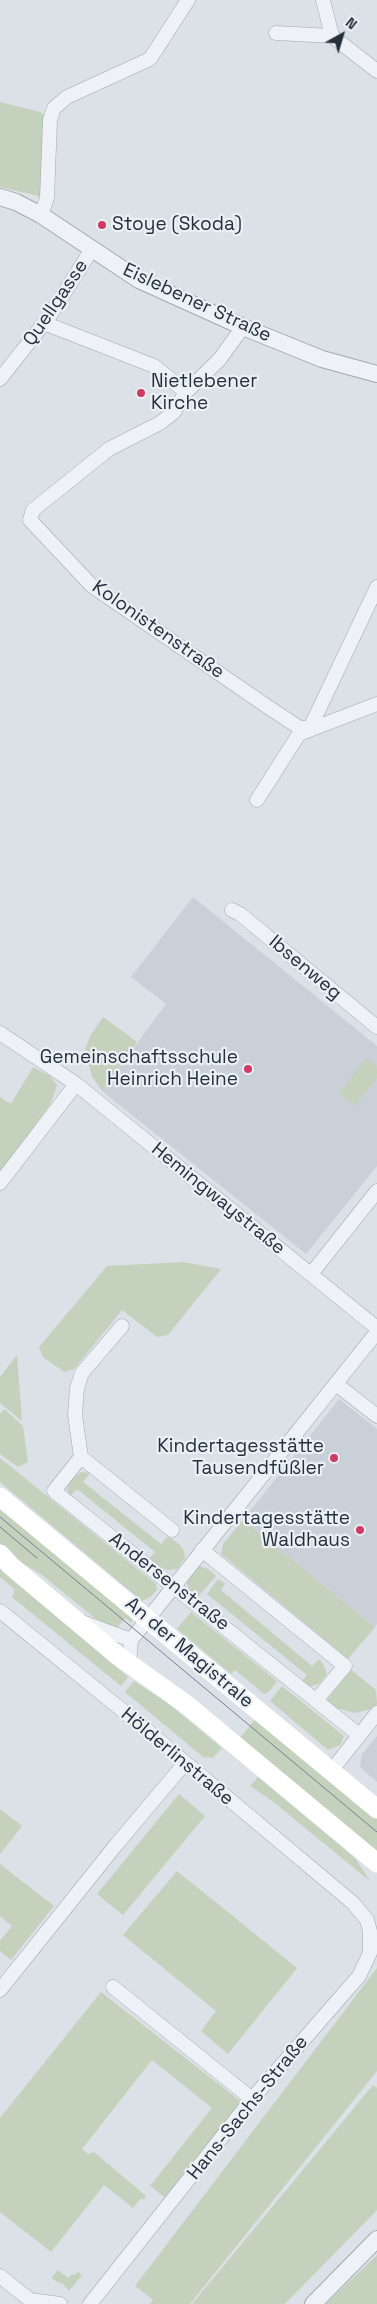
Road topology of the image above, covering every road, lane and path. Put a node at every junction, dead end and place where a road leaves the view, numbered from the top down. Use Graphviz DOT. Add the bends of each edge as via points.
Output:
graph roads {
  1 [pos="188,0"];
  2 [pos="323,0"];
  3 [pos="276,34"];
  4 [pos="332,36"];
  5 [pos="376,74"];
  6 [pos="0,197"];
  7 [pos="41,215"];
  8 [pos="92,249"];
  9 [pos="46,320"];
  10 [pos="243,327"];
  11 [pos="377,374"];
  12 [pos="0,380"];
  13 [pos="186,392"];
  14 [pos="377,588"];
  15 [pos="377,704"];
  16 [pos="310,728"];
  17 [pos="257,800"];
  18 [pos="232,910"];
  19 [pos="377,1027"];
  20 [pos="0,1033"];
  21 [pos="76,1084"];
  22 [pos="0,1183"];
  23 [pos="377,1191"];
  24 [pos="311,1274"];
  25 [pos="122,1326"];
  26 [pos="377,1328"];
  27 [pos="377,1332"];
  28 [pos="336,1384"];
  29 [pos="377,1416"];
  30 [pos="81,1457"];
  31 [pos="0,1497"];
  32 [pos="172,1530"];
  33 [pos="202,1550"];
  34 [pos="0,1554"];
  35 [pos="174,1586"];
  36 [pos="0,1611"];
  37 [pos="72,1617"];
  38 [pos="148,1619"];
  39 [pos="131,1640"];
  40 [pos="129,1664"];
  41 [pos="317,1699"];
  42 [pos="377,1714"];
  43 [pos="360,1735"];
  44 [pos="185,1763"];
  45 [pos="331,1771"];
  46 [pos="377,1809"];
  47 [pos="377,1863"];
  48 [pos="354,1904"];
  49 [pos="113,1987"];
  50 [pos="0,1990"];
  51 [pos="252,2099"];
  52 [pos="377,2239"];
  53 [pos="0,2276"];
  54 [pos="60,2304"];
  55 [pos="90,2304"];
  56 [pos="313,2304"];
  1 -- 7 [label="street" via="150,59 67,97 54,108 50,120 47,198"];
  2 -- 4 [label="street"];
  3 -- 4 [label="street"];
  4 -- 5 [label="street"];
  6 -- 7 [label="street, Eislebener Straße"];
  7 -- 8 [label="street, Eislebener Straße"];
  8 -- 9 [label="street, Quellgasse"];
  8 -- 10 [label="street, Eislebener Straße" via="139,280"];
  9 -- 12 [label="street, Quellgasse"];
  9 -- 13 [label="street" via="154,366"];
  10 -- 11 [label="street, Eislebener Straße" via="322,358"];
  10 -- 13 [label="street" via="219,360"];
  13 -- 16 [label="street, Kolonistenstraße" via="174,412 160,424 109,449 33,510 30,520 92,586 300,728"];
  14 -- 16 [label="street"];
  15 -- 16 [label="street"];
  16 -- 17 [label="street" via="299,734"];
  18 -- 19 [label="street, Ibsenweg"];
  20 -- 21 [label="street, Hemingwaystraße"];
  21 -- 22 [label="street"];
  21 -- 24 [label="street, Hemingwaystraße"];
  23 -- 24 [label="street"];
  24 -- 26 [label="street, Hemingwaystraße"];
  25 -- 30 [label="street" via="82,1373 77,1388 74,1415"];
  27 -- 28 [label="street"];
  28 -- 29 [label="street"];
  28 -- 33 [label="street"];
  30 -- 32 [label="street"];
  30 -- 35 [label="street, Andersenstraße" via="54,1491"];
  31 -- 38 [label="main road, An der Magistrale"];
  33 -- 35 [label="street"];
  33 -- 41 [label="street" via="345,1666"];
  34 -- 37 [label="main road"];
  35 -- 38 [label="street"];
  35 -- 41 [label="street, Andersenstraße"];
  36 -- 44 [label="street, Hölderlinstraße"];
  37 -- 39 [label="street"];
  37 -- 40 [label="main road"];
  38 -- 39 [label="street"];
  38 -- 45 [label="main road, An der Magistrale"];
  39 -- 40 [label="street"];
  40 -- 47 [label="main road" via="187,1705"];
  41 -- 43 [label="street, Andersenstraße"];
  42 -- 43 [label="street"];
  43 -- 45 [label="street"];
  44 -- 48 [label="street, Hölderlinstraße"];
  44 -- 50 [label="street"];
  45 -- 46 [label="main road, An der Magistrale"];
  48 -- 51 [label="street, Hans-Sachs-Straße" via="367,1920 370,1932 370,1953 366,1963 359,1976"];
  49 -- 51 [label="street"];
  51 -- 55 [label="street, Hans-Sachs-Straße"];
  52 -- 56 [label="street"];
  53 -- 54 [label="street" via="30,2300"];
}
